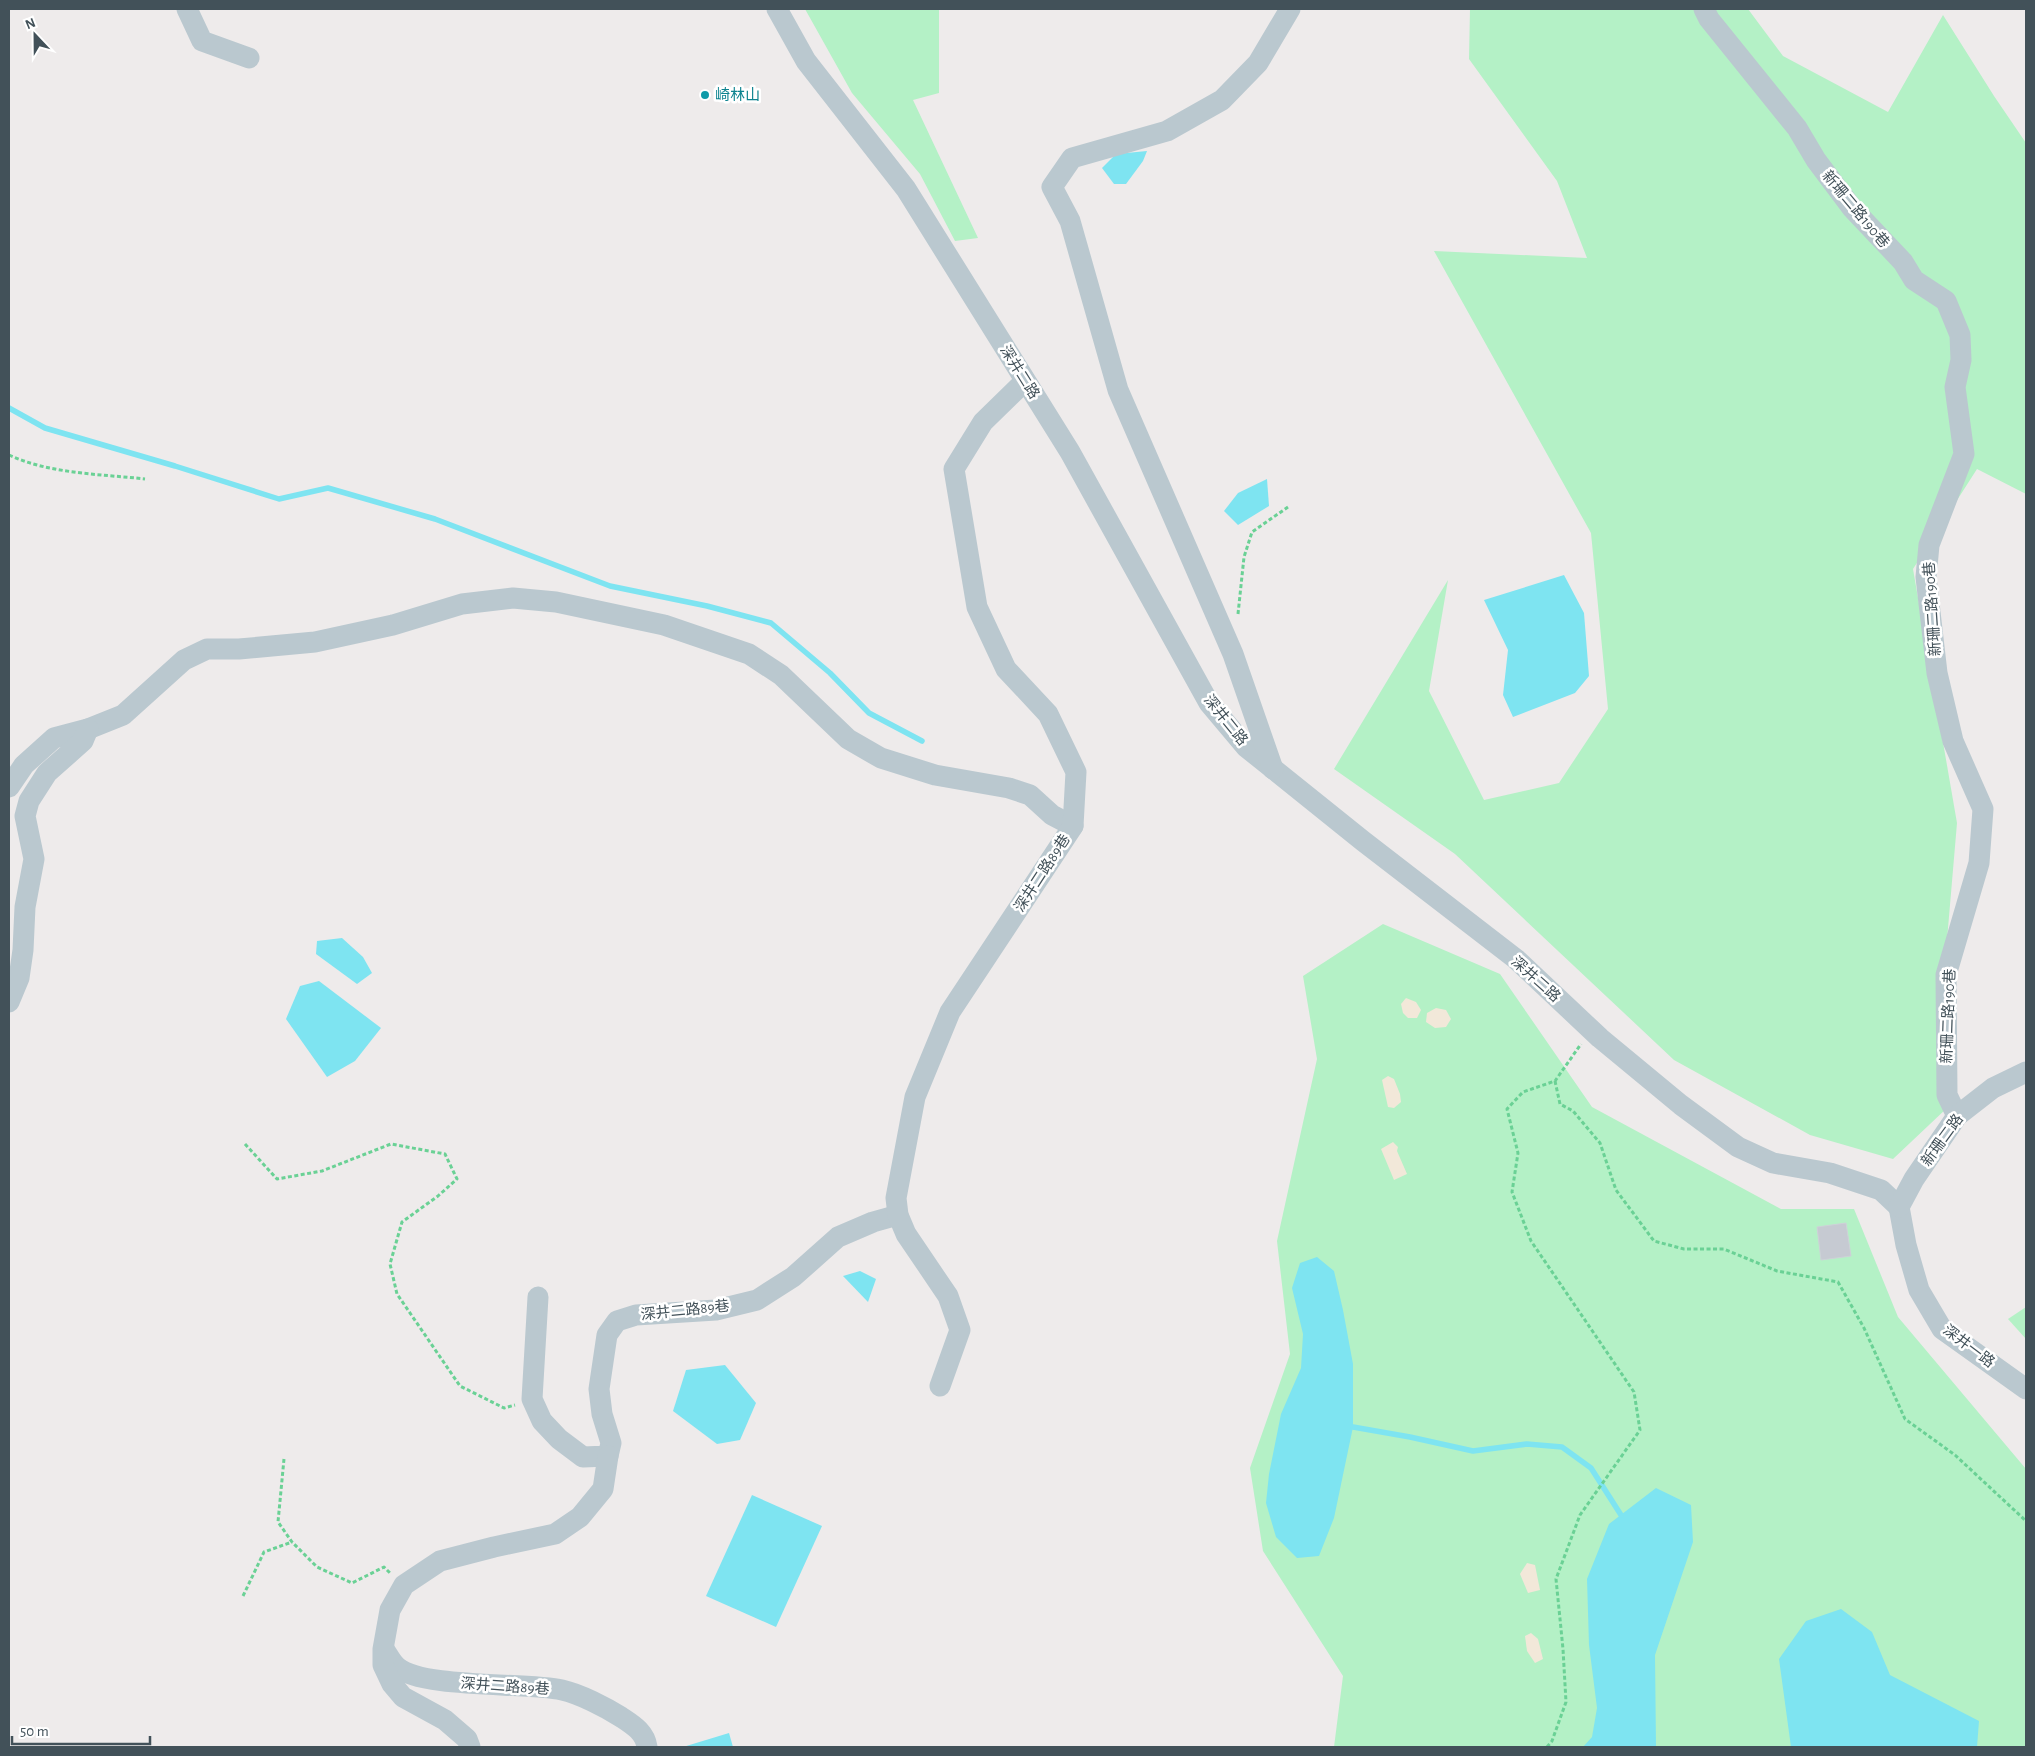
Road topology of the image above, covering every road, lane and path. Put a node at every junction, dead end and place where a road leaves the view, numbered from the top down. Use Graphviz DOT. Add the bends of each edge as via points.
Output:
graph roads {
  1 [pos="187,9"];
  2 [pos="777,9"];
  3 [pos="1290,9"];
  4 [pos="1704,9"];
  5 [pos="249,58"];
  6 [pos="1026,381"];
  7 [pos="9,455"];
  8 [pos="145,479"];
  9 [pos="1288,507"];
  10 [pos="1237,615"];
  11 [pos="88,729"];
  12 [pos="1273,769"];
  13 [pos="9,787"];
  14 [pos="1073,826"];
  15 [pos="9,1002"];
  16 [pos="1592,1029"];
  17 [pos="2026,1072"];
  18 [pos="1555,1081"];
  19 [pos="1957,1116"];
  20 [pos="245,1144"];
  21 [pos="1899,1207"];
  22 [pos="898,1215"];
  23 [pos="538,1297"];
  24 [pos="940,1386"];
  25 [pos="2026,1389"];
  26 [pos="532,1399"];
  27 [pos="608,1456"];
  28 [pos="284,1459"];
  29 [pos="2026,1521"];
  30 [pos="292,1542"];
  31 [pos="404,1585"];
  32 [pos="243,1596"];
  33 [pos="383,1649"];
  34 [pos="470,1747"];
  35 [pos="647,1747"];
  36 [pos="1547,1747"];
  1 -- 5 [label="street" via="202,42"];
  2 -- 6 [label="street, 深井二路" via="806,62 906,189"];
  3 -- 12 [label="street" via="1258,63 1222,100 1167,131 1072,158 1052,186 1070,221 1118,390 1233,654"];
  4 -- 19 [label="street, 新珊二路190巷" via="1708,20 1797,128 1852,208 1903,262 1914,280 1946,301 1960,334 1961,360 1955,387 1964,454 1929,545 1926,577 1938,673 1953,741 1983,809 1978,863 1946,975 1947,1095"];
  6 -- 12 [label="street, 深井二路" via="1070,452 1209,704 1246,747"];
  6 -- 14 [label="street, 深井二路89巷" via="983,422 954,469 977,607 1006,668 1048,714 1076,772"];
  7 -- 8 [label="path" via="50,468"];
  9 -- 10 [label="path" via="1252,532 1244,557"];
  11 -- 13 [label="street" via="54,738 24,764"];
  11 -- 14 [label="street" via="123,715 184,660 207,649 315,642 393,625 462,604 513,598 556,602 664,625 749,654 781,675 848,739 881,758 935,775 1009,788 1030,795 1052,815"];
  11 -- 15 [label="street" via="82,741 47,773 29,801 26,816 34,859 19,978"];
  12 -- 16 [label="street, 深井二路" via="1516,959"];
  14 -- 22 [label="street, 深井二路89巷" via="950,1012 915,1097 896,1198"];
  16 -- 18 [label="path"];
  16 -- 21 [label="street, 深井二路" via="1681,1105 1738,1147 1773,1163 1830,1173 1881,1190"];
  17 -- 19 [label="street, 新珊二路" via="1993,1088"];
  18 -- 29 [label="path" via="1560,1104 1573,1111 1600,1143 1616,1190 1654,1242 1684,1249 1724,1249 1776,1271 1838,1282 1864,1328 1904,1419 1954,1455"];
  18 -- 36 [label="path" via="1523,1092 1507,1109 1518,1153 1512,1192 1531,1241 1634,1392 1640,1430 1580,1515 1556,1580 1566,1702"];
  19 -- 21 [label="street, 新珊二路"];
  20 -- 26 [label="path" via="277,1179 322,1171 391,1144 445,1154 457,1179 402,1222 390,1264 397,1294 460,1386 504,1408"];
  21 -- 25 [label="street, 深井一路" via="1919,1290 1942,1329"];
  22 -- 24 [label="street, 深井二路89巷" via="906,1234 948,1296 960,1330"];
  22 -- 27 [label="street, 深井二路89巷" via="838,1237 793,1277 757,1300 716,1310 636,1315 617,1321 606,1335 600,1389 602,1414 611,1443"];
  23 -- 26 [label="street"];
  26 -- 27 [label="street" via="542,1421 559,1439 584,1457"];
  27 -- 31 [label="street, 深井二路89巷" via="603,1489 580,1518 555,1534 440,1562"];
  28 -- 30 [label="path" via="278,1522"];
  30 -- 31 [label="path" via="317,1568 352,1583 384,1567"];
  30 -- 32 [label="path" via="264,1552"];
  31 -- 33 [label="street, 深井二路89巷" via="390,1610"];
  33 -- 34 [label="street, 深井二路89巷" via="383,1665 403,1697 445,1720 466,1738"];
  33 -- 35 [label="street, 深井二路89巷" via="398,1668 421,1677 564,1690 609,1709 637,1727"];
}
